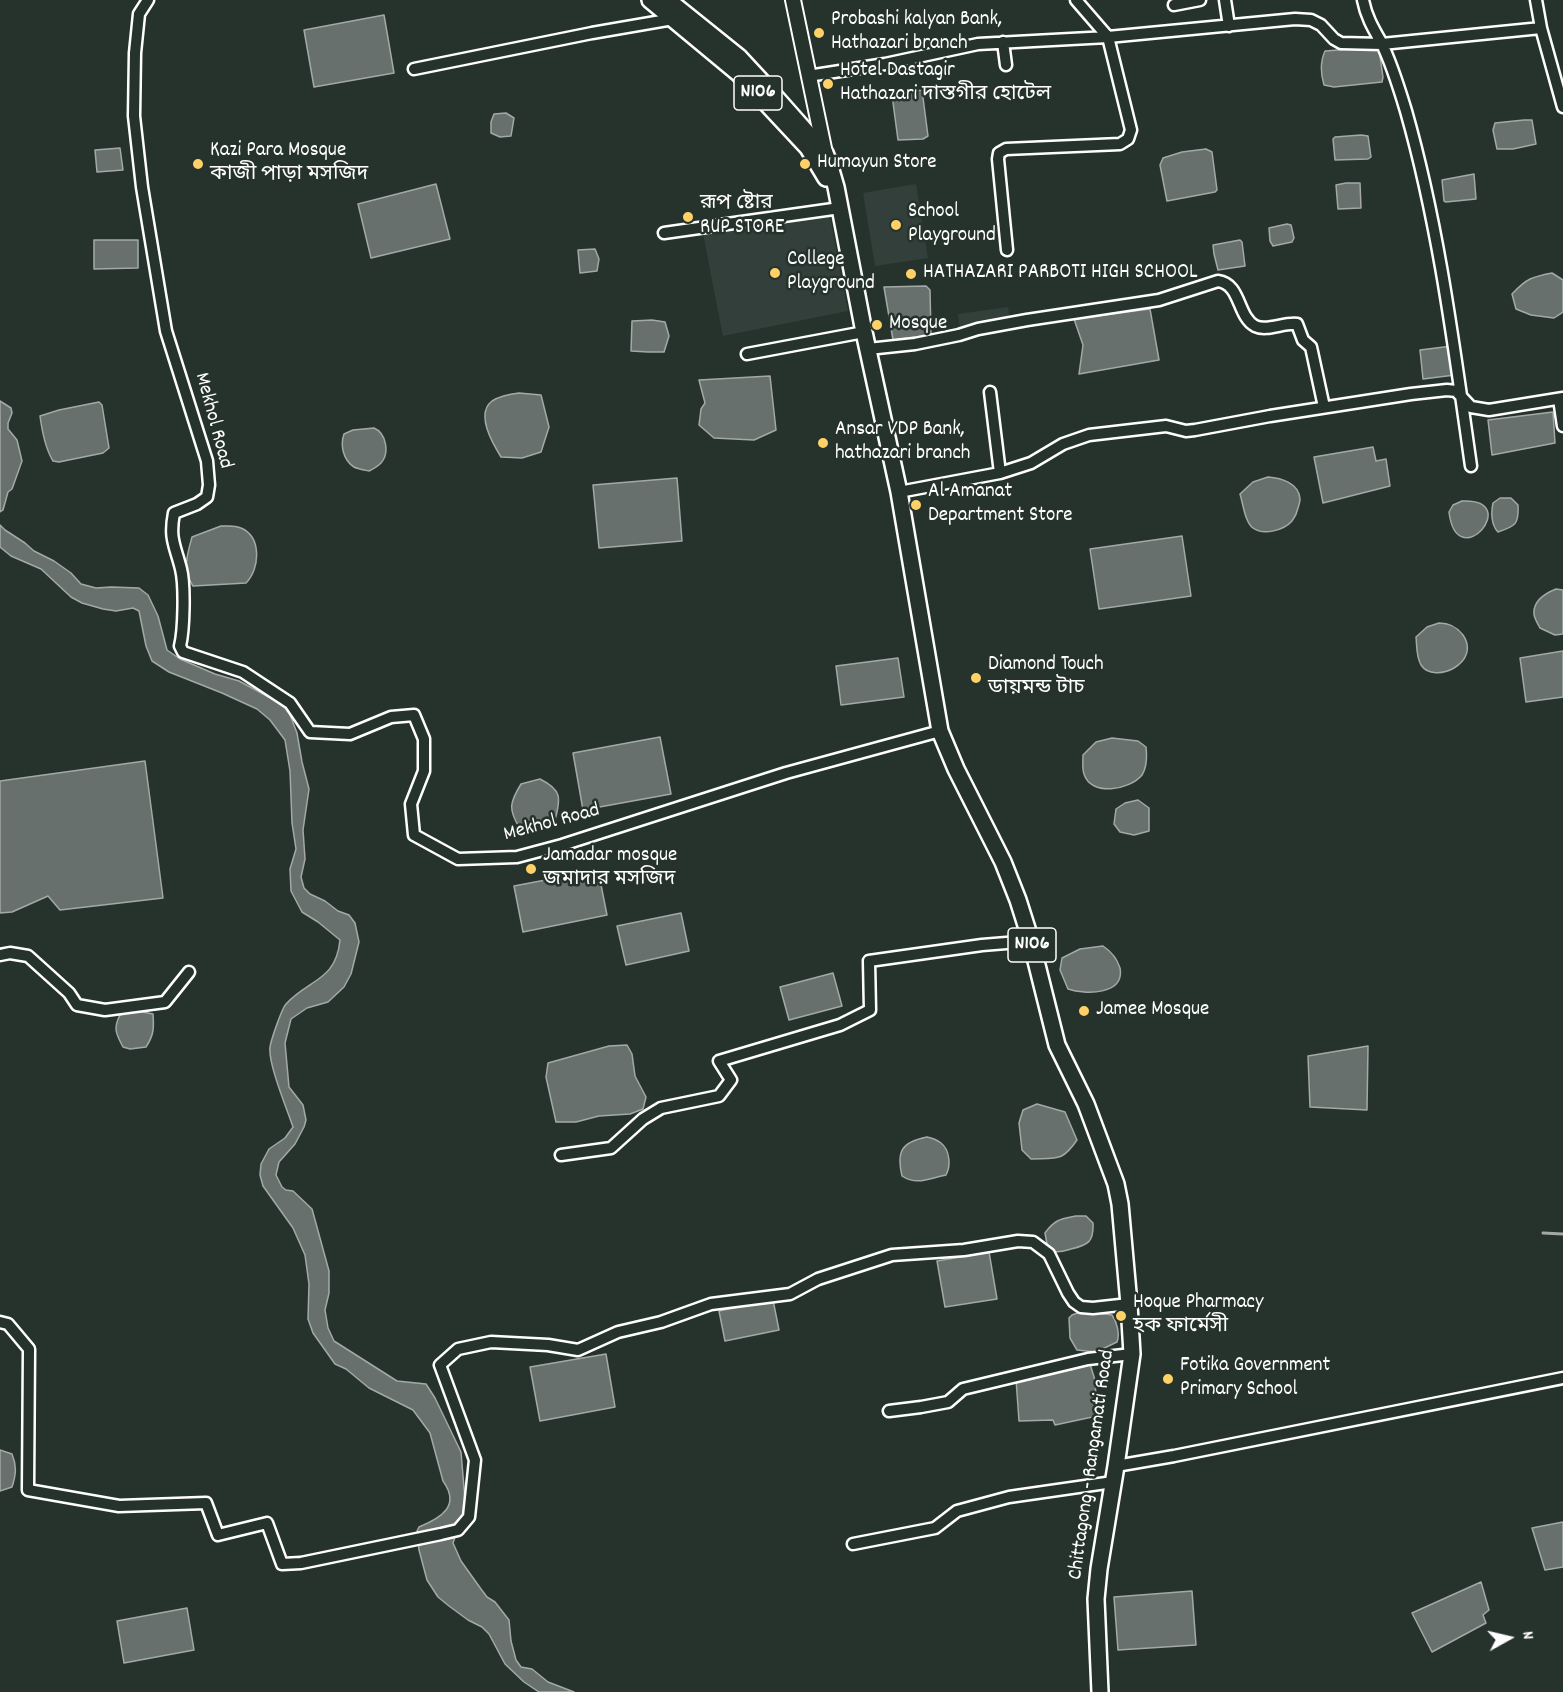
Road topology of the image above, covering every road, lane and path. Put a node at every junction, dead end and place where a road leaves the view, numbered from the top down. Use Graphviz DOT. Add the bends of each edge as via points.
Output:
graph roads {
  1 [pos="148,0"];
  2 [pos="650,0"];
  3 [pos="668,0"];
  4 [pos="793,0"];
  5 [pos="1076,0"];
  6 [pos="1200,0"];
  7 [pos="1225,0"];
  8 [pos="1364,0"];
  9 [pos="1536,0"];
  10 [pos="1174,5"];
  11 [pos="673,20"];
  12 [pos="1229,26"];
  13 [pos="1541,28"];
  14 [pos="1108,37"];
  15 [pos="1003,42"];
  16 [pos="1382,44"];
  17 [pos="1006,65"];
  18 [pos="414,69"];
  19 [pos="808,76"];
  20 [pos="1563,107"];
  21 [pos="779,109"];
  22 [pos="821,157"];
  23 [pos="840,208"];
  24 [pos="664,233"];
  25 [pos="1007,250"];
  26 [pos="864,332"];
  27 [pos="868,349"];
  28 [pos="747,354"];
  29 [pos="990,392"];
  30 [pos="1461,395"];
  31 [pos="1561,399"];
  32 [pos="1324,407"];
  33 [pos="1563,426"];
  34 [pos="1471,466"];
  35 [pos="1000,473"];
  36 [pos="899,492"];
  37 [pos="940,731"];
  38 [pos="1031,941"];
  39 [pos="0,955"];
  40 [pos="189,972"];
  41 [pos="561,1155"];
  42 [pos="1129,1304"];
  43 [pos="0,1322"];
  44 [pos="1132,1354"];
  45 [pos="1563,1378"];
  46 [pos="889,1411"];
  47 [pos="1116,1466"];
  48 [pos="1113,1482"];
  49 [pos="854,1544"];
  50 [pos="1100,1692"];
  1 -- 37 [label="street, Mekhol Road" via="139,14 135,53 134,116 142,187 166,331 207,461 209,485 207,496 174,513 171,529 182,571 183,652 243,672 290,703 310,732 350,734 391,717 414,715 424,739 424,771 411,804 414,836 458,859 517,858 786,772"];
  2 -- 11 [label="highway, Chittagong - Rangamati Road / N106"];
  3 -- 21 [label="highway, Chittagong - Rangamati Road / N106" via="739,57"];
  4 -- 19 [label="main road"];
  5 -- 14 [label="street"];
  6 -- 10 [label="street"];
  7 -- 12 [label="street"];
  8 -- 16 [label="street"];
  9 -- 13 [label="street"];
  11 -- 18 [label="street"];
  11 -- 21 [label="highway, Chittagong - Rangamati Road / N106"];
  12 -- 14 [label="street"];
  12 -- 16 [label="street" via="1311,20 1341,43"];
  13 -- 16 [label="street"];
  13 -- 20 [label="street"];
  14 -- 15 [label="street"];
  14 -- 25 [label="street" via="1130,120 1128,139 1120,144 1006,149 999,153"];
  15 -- 17 [label="street"];
  15 -- 19 [label="street"];
  16 -- 30 [label="street" via="1406,109 1432,216"];
  19 -- 22 [label="main road"];
  21 -- 22 [label="highway, Chittagong - Rangamati Road / N106" via="808,148"];
  22 -- 23 [label="highway, Chittagong - Rangamati Road / N106"];
  23 -- 24 [label="street"];
  23 -- 26 [label="highway, Chittagong - Rangamati Road / N106"];
  26 -- 27 [label="highway, Chittagong - Rangamati Road / N106"];
  26 -- 28 [label="street"];
  27 -- 32 [label="street" via="1159,300 1218,281 1230,285 1256,327 1297,324 1303,340 1311,347"];
  27 -- 36 [label="highway, Chittagong - Rangamati Road / N106"];
  29 -- 35 [label="street"];
  30 -- 31 [label="street" via="1471,407 1489,410"];
  30 -- 32 [label="street" via="1447,390"];
  30 -- 34 [label="street"];
  31 -- 33 [label="street"];
  32 -- 35 [label="street" via="1195,430 1166,426 1089,435"];
  35 -- 36 [label="street"];
  36 -- 37 [label="highway, Chittagong - Rangamati Road / N106"];
  37 -- 38 [label="highway, Chittagong - Rangamati Road / N106" via="1003,862"];
  38 -- 41 [label="street" via="869,961 870,1010 840,1025 719,1061 731,1080 719,1096 661,1108 611,1148"];
  38 -- 42 [label="highway, Chittagong - Rangamati Road / N106" via="1057,1045 1086,1104 1116,1184"];
  39 -- 40 [label="street" via="10,952 28,956 77,1005 105,1010 165,1002"];
  42 -- 43 [label="street" via="1081,1307 1068,1293 1049,1254 1033,1242 1018,1241 892,1255 818,1279 790,1294 711,1304 618,1332 578,1350 491,1342 458,1349 440,1365 475,1460 469,1517 458,1530 282,1564 267,1523 218,1535 206,1503 119,1506 28,1490 29,1349 8,1324"];
  42 -- 44 [label="highway, Chittagong - Rangamati Road / N106"];
  44 -- 46 [label="street" via="1088,1359 963,1389 948,1402"];
  44 -- 47 [label="highway, Chittagong - Rangamati Road / N106"];
  45 -- 47 [label="street"];
  47 -- 48 [label="highway, Chittagong - Rangamati Road / N106"];
  48 -- 49 [label="street" via="1009,1497 957,1511 935,1528"];
  48 -- 50 [label="highway, Chittagong - Rangamati Road / N106" via="1096,1599"];
}
